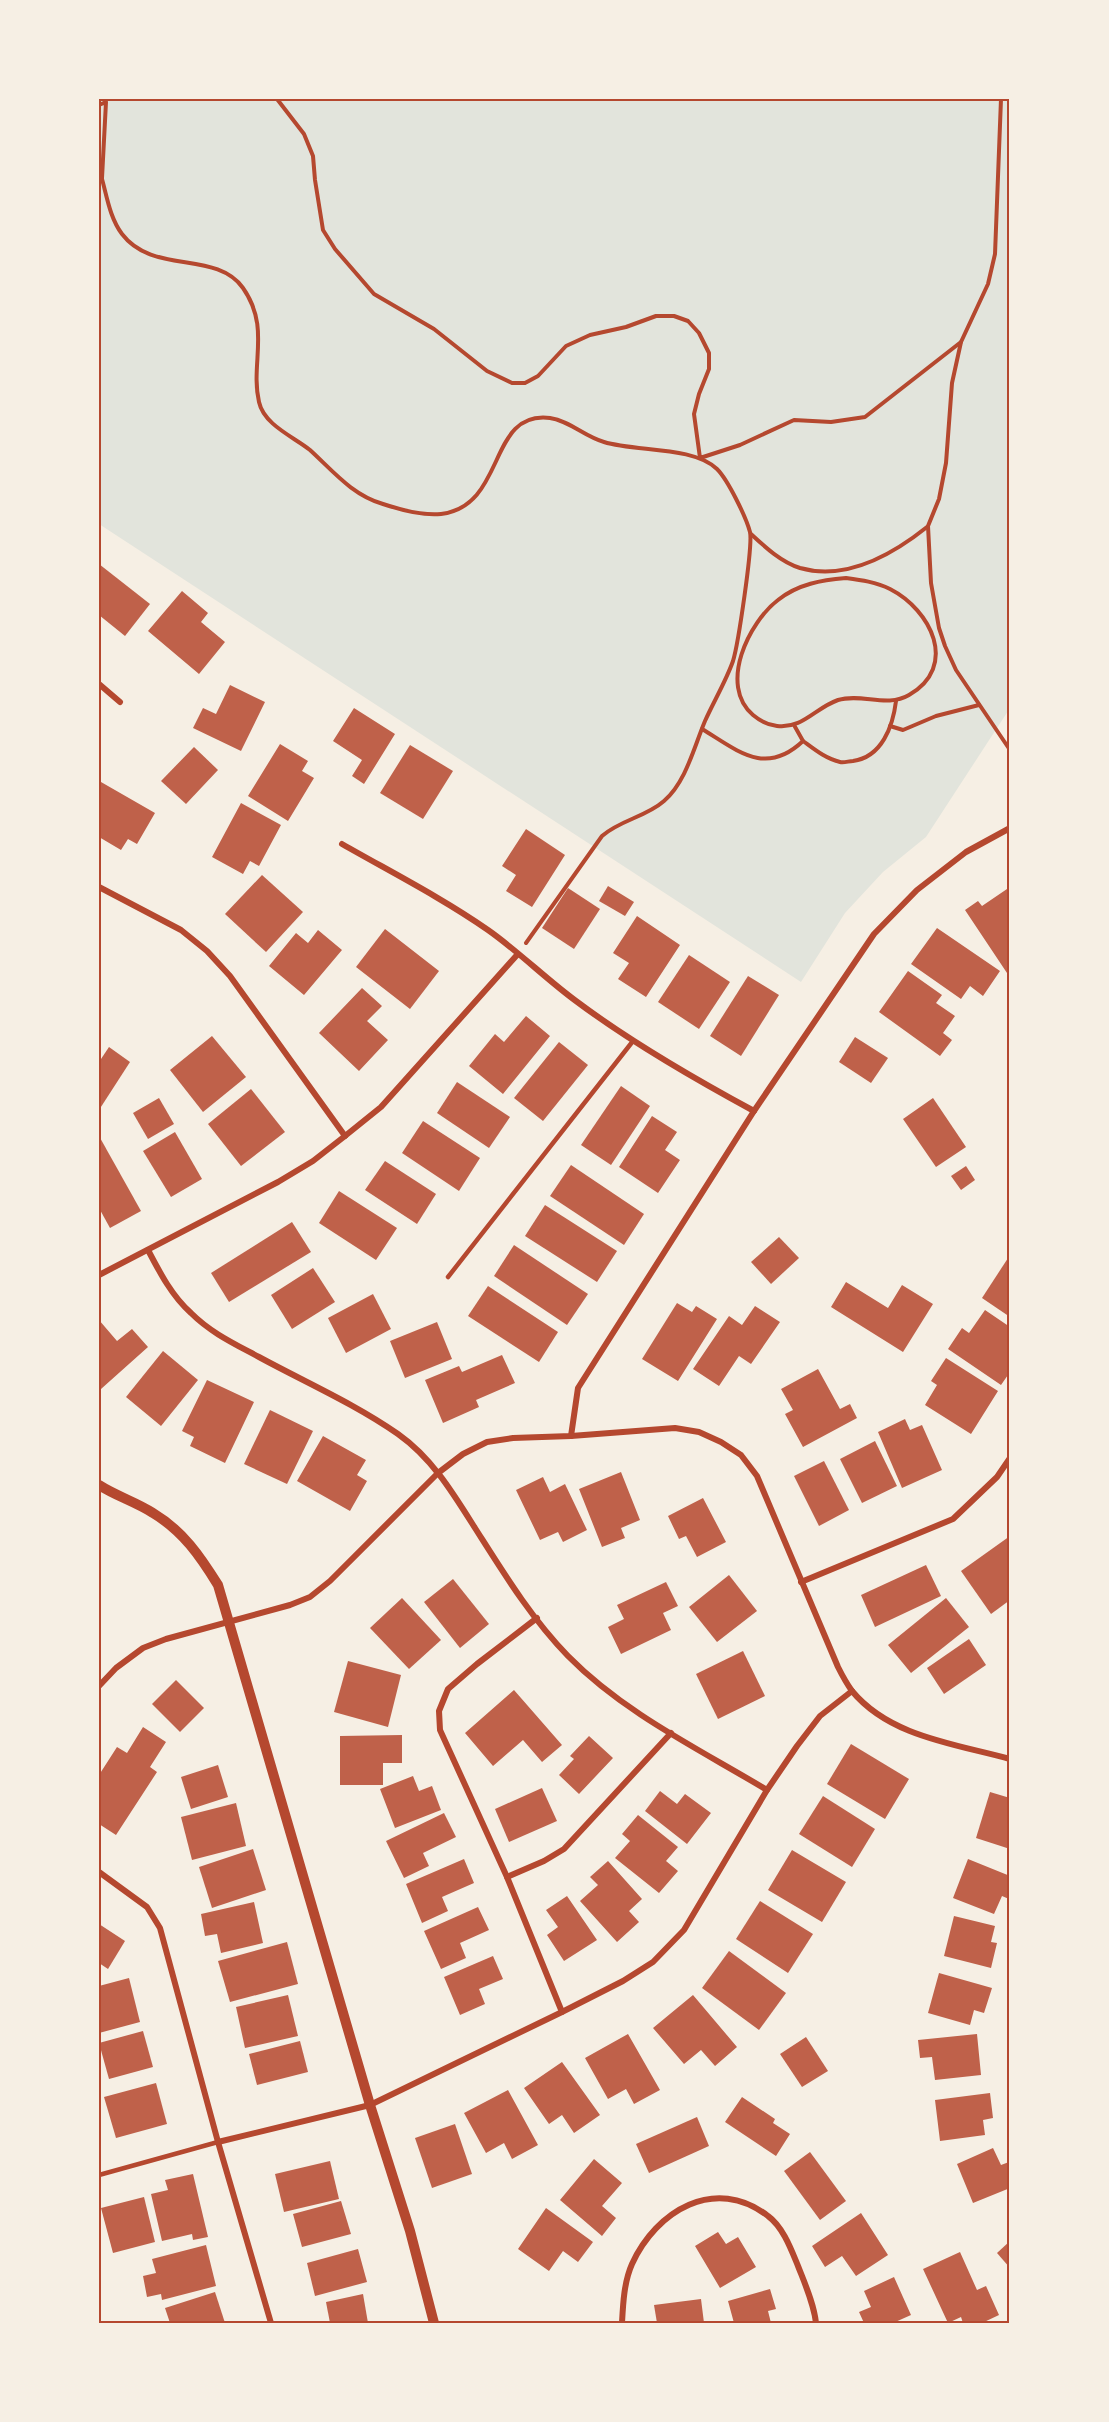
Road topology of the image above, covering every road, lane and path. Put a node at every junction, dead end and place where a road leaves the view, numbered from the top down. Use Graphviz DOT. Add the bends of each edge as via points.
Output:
graph roads {
  1 [pos="277,99"];
  2 [pos="1001,99"];
  3 [pos="107,100"];
  4 [pos="99,105"];
  5 [pos="101,177"];
  6 [pos="961,342"];
  7 [pos="700,458"];
  8 [pos="927,526"];
  9 [pos="751,534"];
  10 [pos="834,572"];
  11 [pos="836,579"];
  12 [pos="935,640"];
  13 [pos="945,646"];
  14 [pos="733,660"];
  15 [pos="740,661"];
  16 [pos="99,684"];
  17 [pos="896,701"];
  18 [pos="120,702"];
  19 [pos="979,705"];
  20 [pos="794,725"];
  21 [pos="890,726"];
  22 [pos="702,729"];
  23 [pos="803,741"];
  24 [pos="1010,750"];
  25 [pos="1010,828"];
  26 [pos="342,844"];
  27 [pos="99,887"];
  28 [pos="517,955"];
  29 [pos="633,1041"];
  30 [pos="754,1111"];
  31 [pos="345,1136"];
  32 [pos="148,1250"];
  33 [pos="99,1275"];
  34 [pos="448,1277"];
  35 [pos="571,1436"];
  36 [pos="1010,1458"];
  37 [pos="438,1473"];
  38 [pos="99,1485"];
  39 [pos="801,1582"];
  40 [pos="537,1618"];
  41 [pos="229,1622"];
  42 [pos="99,1686"];
  43 [pos="852,1690"];
  44 [pos="671,1733"];
  45 [pos="1010,1759"];
  46 [pos="766,1790"];
  47 [pos="99,1872"];
  48 [pos="507,1877"];
  49 [pos="562,2013"];
  50 [pos="370,2104"];
  51 [pos="218,2142"];
  52 [pos="99,2175"];
  53 [pos="271,2323"];
  54 [pos="435,2323"];
  55 [pos="622,2323"];
  56 [pos="816,2323"];
  1 -- 7 [label="path" via="304,134 314,156 323,230 335,249 374,294 434,329 487,371 512,383 525,383 538,376 566,346 590,335 656,316 687,321 709,352 709,369 694,414"];
  2 -- 6 [label="path" via="995,254 988,284"];
  3 -- 4 [label="path"];
  3 -- 5 [label="path"];
  5 -- 7 [label="path" via="113,218 123,235 137,247 185,264 209,266 240,284 256,318 260,349 257,386 265,416 333,474 379,503 415,513 440,514 458,509 485,484 510,432 532,420 550,418 598,441 625,448"];
  6 -- 7 [label="path" via="865,417 831,422 794,420"];
  6 -- 8 [label="path" via="952,383 946,463 939,499"];
  7 -- 9 [label="path" via="716,468 728,483"];
  8 -- 10 [label="path" via="907,543 872,561"];
  8 -- 13 [label="path" via="931,583"];
  9 -- 10 [label="path" via="779,558 799,568"];
  9 -- 14 [label="path"];
  10 -- 11 [label="path"];
  11 -- 12 [label="path" via="863,580 897,594 921,614"];
  11 -- 15 [label="path" via="809,584 779,599 756,624"];
  12 -- 13 [label="path"];
  12 -- 17 [label="path" via="936,661 928,679 916,691"];
  13 -- 19 [label="path"];
  14 -- 15 [label="path"];
  14 -- 22 [label="path"];
  15 -- 20 [label="path" via="738,689 747,710 776,726"];
  16 -- 18 [label="street"];
  17 -- 20 [label="path" via="844,698"];
  17 -- 21 [label="path"];
  19 -- 21 [label="path" via="903,730"];
  19 -- 24 [label="path"];
  20 -- 23 [label="path"];
  21 -- 23 [label="path" via="876,752 861,760 841,762"];
  22 -- 23 [label="path" via="743,755 761,759 786,754"];
  22 -- 28 [label="path" via="679,783 664,801 602,836"];
  25 -- 30 [label="street" via="966,852 917,890 874,933"];
  26 -- 28 [label="street" via="452,907"];
  27 -- 31 [label="street" via="181,930 207,951 230,976"];
  28 -- 29 [label="street"];
  28 -- 31 [label="street" via="381,1107"];
  29 -- 30 [label="street"];
  29 -- 34 [label="lane"];
  30 -- 35 [label="street" via="578,1388"];
  31 -- 32 [label="street" via="278,1182"];
  32 -- 33 [label="street"];
  32 -- 37 [label="street" via="177,1298 220,1337 376,1420 418,1450"];
  35 -- 37 [label="street" via="487,1442"];
  35 -- 39 [label="street" via="675,1428 699,1432 721,1442 741,1455 757,1476"];
  36 -- 39 [label="street" via="991,1483 953,1519"];
  37 -- 40 [label="street"];
  37 -- 41 [label="street" via="310,1597"];
  38 -- 41 [label="street" via="153,1512 181,1532 218,1585"];
  39 -- 43 [label="street"];
  40 -- 44 [label="street" via="567,1656 597,1682 635,1712"];
  40 -- 48 [label="street" via="448,1689 439,1711 440,1730"];
  41 -- 42 [label="street" via="143,1648"];
  41 -- 50 [label="street"];
  43 -- 45 [label="street" via="875,1712 907,1731"];
  43 -- 46 [label="street" via="820,1716"];
  44 -- 46 [label="street"];
  44 -- 48 [label="street" via="564,1849"];
  46 -- 49 [label="street" via="684,1930 653,1962"];
  47 -- 51 [label="street" via="147,1907 160,1928"];
  48 -- 49 [label="street"];
  49 -- 50 [label="street"];
  50 -- 51 [label="street"];
  50 -- 54 [label="street"];
  51 -- 52 [label="lane"];
  51 -- 53 [label="street"];
  55 -- 56 [label="street" via="631,2266 649,2235 678,2209 707,2198 741,2200 770,2217 786,2239"];
}
